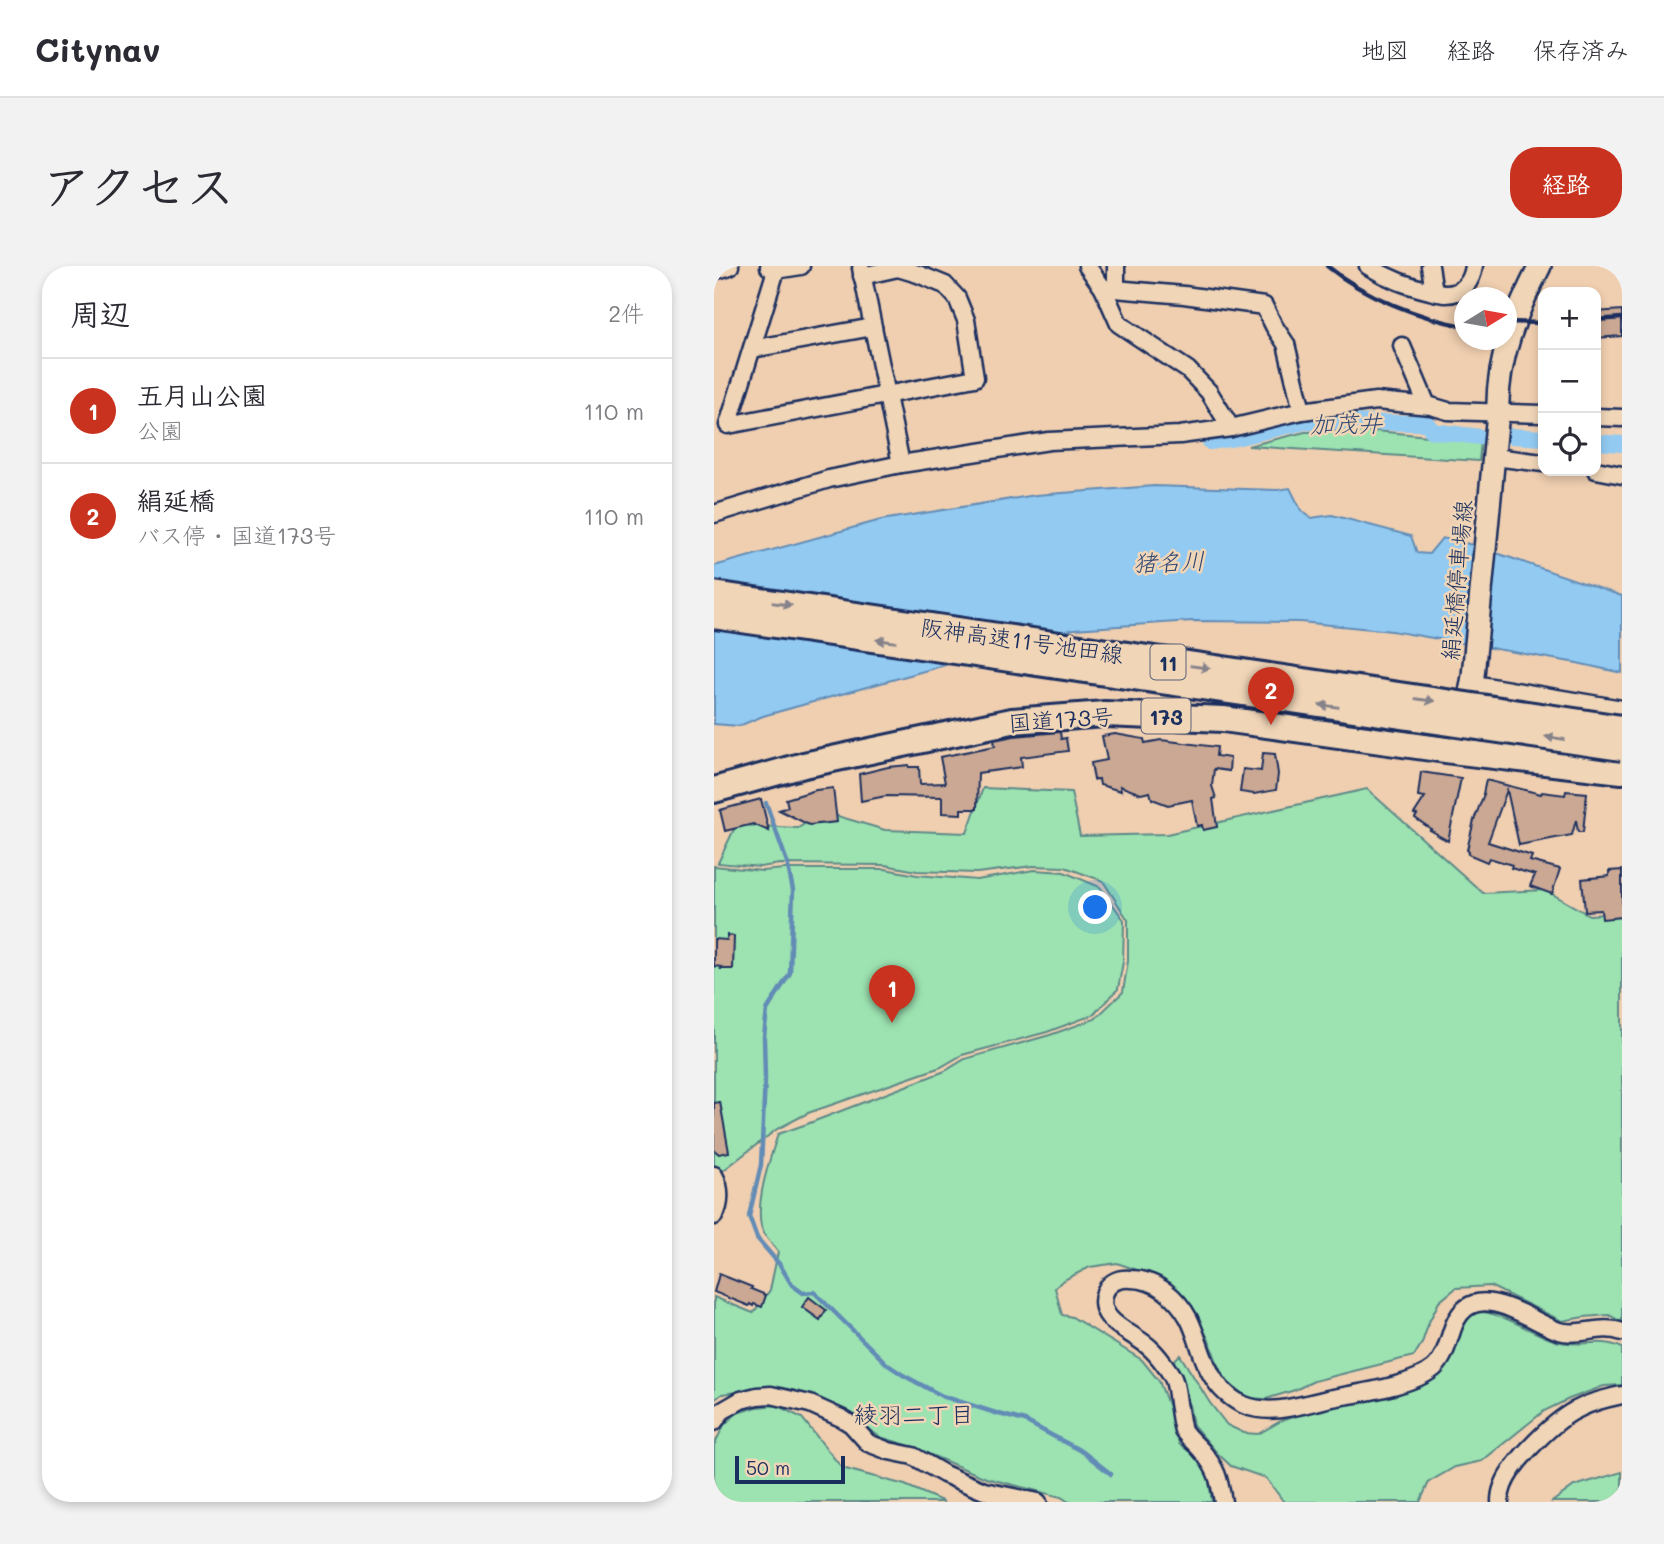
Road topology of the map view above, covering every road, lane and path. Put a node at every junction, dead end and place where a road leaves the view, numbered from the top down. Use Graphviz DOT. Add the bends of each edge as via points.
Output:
graph roads {
  1 [pos="730,266"];
  2 [pos="801,266"];
  3 [pos="1087,266"];
  4 [pos="1116,266"];
  5 [pos="1368,266"];
  6 [pos="1430,266"];
  7 [pos="1474,266"];
  8 [pos="1540,266"];
  9 [pos="772,268"];
  10 [pos="714,271"];
  11 [pos="861,271"];
  12 [pos="1109,288"];
  13 [pos="1434,292"];
  14 [pos="873,327"];
  15 [pos="1402,346"];
  16 [pos="752,349"];
  17 [pos="887,395"];
  18 [pos="1427,405"];
  19 [pos="1302,411"];
  20 [pos="1498,412"];
  21 [pos="1538,414"];
  22 [pos="1601,417"];
  23 [pos="1622,418"];
  24 [pos="1231,428"];
  25 [pos="1494,457"];
  26 [pos="1538,462"];
  27 [pos="901,464"];
  28 [pos="1601,471"];
  29 [pos="1622,475"];
  30 [pos="714,513"];
  31 [pos="714,594"];
  32 [pos="714,616"];
  33 [pos="1477,681"];
  34 [pos="1622,709"];
  35 [pos="1622,728"];
  36 [pos="1622,748"];
  37 [pos="1460,752"];
  38 [pos="1622,771"];
  39 [pos="714,790"];
  40 [pos="714,1175"];
  41 [pos="714,1216"];
  42 [pos="1622,1332"];
  43 [pos="1622,1395"];
  44 [pos="714,1422"];
  45 [pos="1038,1502"];
  46 [pos="1223,1502"];
  47 [pos="1500,1502"];
  1 -- 10 [label="street"];
  2 -- 9 [label="street"];
  3 -- 12 [label="street"];
  4 -- 12 [label="street"];
  5 -- 13 [label="street" via="1387,278"];
  6 -- 13 [label="street"];
  7 -- 13 [label="street" via="1472,279 1462,289 1447,295"];
  8 -- 20 [label="main road, 絹延橋停車場線"];
  9 -- 16 [label="street"];
  11 -- 14 [label="street"];
  11 -- 17 [label="street" via="898,268 945,285 957,298 966,320 975,377"];
  12 -- 19 [label="street" via="1264,306 1286,344"];
  12 -- 24 [label="street" via="1119,324 1188,370 1209,392"];
  14 -- 16 [label="street"];
  14 -- 17 [label="street"];
  15 -- 18 [label="street"];
  16 -- 17 [label="street" via="728,425"];
  17 -- 27 [label="street"];
  18 -- 19 [label="street" via="1376,401"];
  18 -- 20 [label="street" via="1448,411"];
  19 -- 24 [label="street"];
  20 -- 21 [label="street"];
  20 -- 25 [label="main road, 絹延橋停車場線"];
  22 -- 23 [label="street"];
  24 -- 27 [label="street" via="1049,441"];
  25 -- 26 [label="street"];
  25 -- 33 [label="main road, 絹延橋停車場線"];
  27 -- 30 [label="street" via="829,479"];
  28 -- 29 [label="street"];
  31 -- 35 [label="highway, 阪神高速11号池田線 / 11, one-way, bridge"];
  36 -- 32 [label="highway, 阪神高速11号池田線 / 11, one-way, bridge"];
  33 -- 34 [label="street"];
  33 -- 37 [label="main road, 絹延橋停車場線"];
  37 -- 38 [label="highway, 国道173号 / 173"];
  37 -- 39 [label="highway, 国道173号 / 173" via="1223,719 1105,713 1012,721 804,765"];
  40 -- 41 [label="street" via="719,1196"];
  42 -- 46 [label="street" via="1605,1328 1561,1332 1500,1304 1473,1304 1461,1312 1441,1359 1425,1374 1388,1387 1273,1410 1245,1405 1217,1385 1189,1319 1163,1288 1143,1279 1119,1278 1107,1288 1102,1301 1108,1318 1150,1348 1173,1378 1183,1430 1218,1474"];
  43 -- 47 [label="street" via="1562,1418 1511,1472"];
  44 -- 45 [label="street" via="741,1400 771,1395 841,1418 867,1443 913,1456 984,1491"];
}
